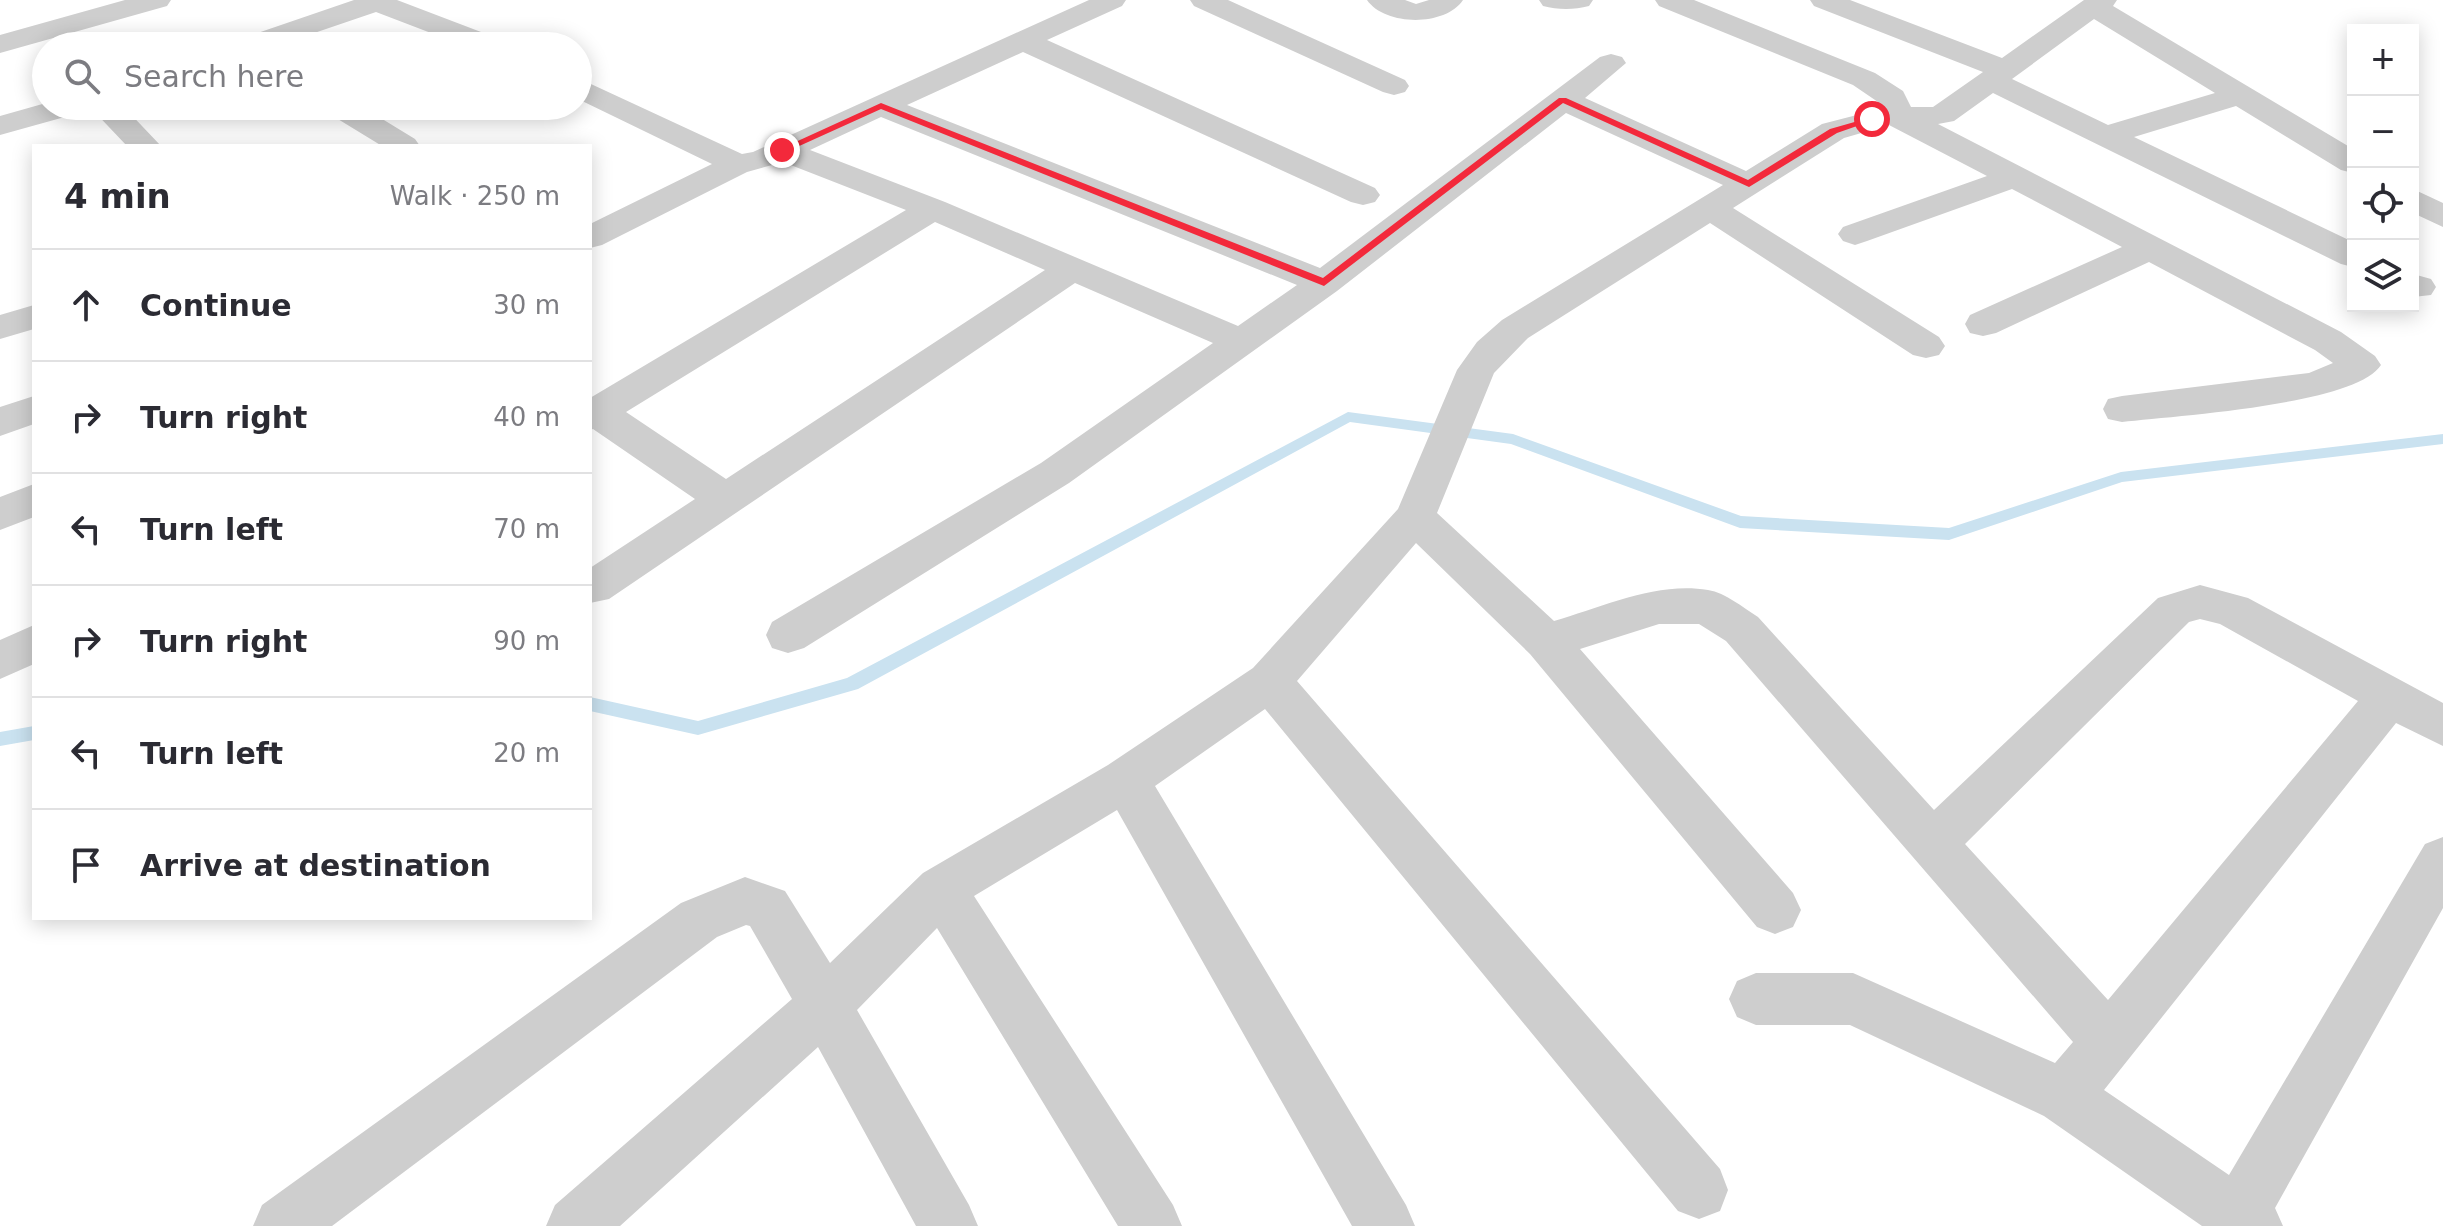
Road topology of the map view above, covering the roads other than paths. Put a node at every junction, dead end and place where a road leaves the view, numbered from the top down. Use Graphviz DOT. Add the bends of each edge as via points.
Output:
graph roads {
  1 [pos="157,0"];
  2 [pos="1112,0"];
  3 [pos="1204,0"];
  4 [pos="1381,0"];
  5 [pos="1449,0"];
  6 [pos="1553,0"];
  7 [pos="1579,0"];
  8 [pos="1669,0"];
  9 [pos="1824,0"];
  10 [pos="374,1"];
  11 [pos="2098,4"];
  12 [pos="43,32"];
  13 [pos="287,32"];
  14 [pos="455,32"];
  15 [pos="32,35"];
  16 [pos="1024,41"];
  17 [pos="0,44"];
  18 [pos="1611,63"];
  19 [pos="1998,75"];
  20 [pos="1394,86"];
  21 [pos="592,94"];
  22 [pos="2240,95"];
  23 [pos="1563,100"];
  24 [pos="881,106"];
  25 [pos="1898,116"];
  26 [pos="32,117"];
  27 [pos="119,120"];
  28 [pos="362,120"];
  29 [pos="0,126"];
  30 [pos="2105,136"];
  31 [pos="143,144"];
  32 [pos="401,144"];
  33 [pos="782,150"];
  34 [pos="2347,159"];
  35 [pos="738,164"];
  36 [pos="2015,177"];
  37 [pos="1749,184"];
  38 [pos="1363,195"];
  39 [pos="2419,203"];
  40 [pos="1710,208"];
  41 [pos="933,209"];
  42 [pos="2443,217"];
  43 [pos="1855,234"];
  44 [pos="592,236"];
  45 [pos="2150,248"];
  46 [pos="2347,253"];
  47 [pos="1072,269"];
  48 [pos="1324,283"];
  49 [pos="32,318"];
  50 [pos="1983,324"];
  51 [pos="0,327"];
  52 [pos="1240,341"];
  53 [pos="1926,346"];
  54 [pos="2122,409"];
  55 [pos="32,411"];
  56 [pos="593,414"];
  57 [pos="0,422"];
  58 [pos="32,500"];
  59 [pos="726,500"];
  60 [pos="0,515"];
  61 [pos="1415,517"];
  62 [pos="594,587"];
  63 [pos="788,635"];
  64 [pos="1546,641"];
  65 [pos="32,644"];
  66 [pos="0,661"];
  67 [pos="1269,681"];
  68 [pos="2390,696"];
  69 [pos="2443,726"];
  70 [pos="1125,780"];
  71 [pos="1931,845"];
  72 [pos="2443,860"];
  73 [pos="941,889"];
  74 [pos="1775,910"];
  75 [pos="1756,999"];
  76 [pos="825,1005"];
  77 [pos="2108,1041"];
  78 [pos="2064,1096"];
  79 [pos="1699,1190"];
  80 [pos="2246,1221"];
  81 [pos="581,1224"];
  82 [pos="283,1226"];
  83 [pos="948,1226"];
  84 [pos="1152,1226"];
  85 [pos="1385,1226"];
  1 -- 12 [label="street"];
  2 -- 16 [label="street"];
  3 -- 20 [label="street"];
  4 -- 5 [label="street" via="1418,14 1430,13"];
  6 -- 7 [label="street"];
  8 -- 25 [label="street" via="1864,79 1892,98"];
  9 -- 19 [label="street"];
  10 -- 13 [label="street"];
  10 -- 14 [label="street"];
  11 -- 19 [label="street"];
  11 -- 22 [label="street"];
  15 -- 17 [label="street"];
  16 -- 24 [label="street"];
  16 -- 38 [label="street"];
  18 -- 23 [label="street"];
  19 -- 25 [label="street" via="1943,114"];
  19 -- 30 [label="street"];
  21 -- 35 [label="street"];
  22 -- 30 [label="street"];
  22 -- 34 [label="street"];
  23 -- 37 [label="street"];
  23 -- 48 [label="street"];
  24 -- 33 [label="street"];
  24 -- 48 [label="street"];
  25 -- 36 [label="street"];
  25 -- 37 [label="street" via="1833,131"];
  26 -- 29 [label="street"];
  27 -- 31 [label="street"];
  28 -- 32 [label="street"];
  30 -- 46 [label="street"];
  33 -- 35 [label="street"];
  33 -- 41 [label="street"];
  35 -- 44 [label="street"];
  36 -- 43 [label="street"];
  36 -- 45 [label="street"];
  37 -- 40 [label="street"];
  39 -- 42 [label="street"];
  40 -- 53 [label="street"];
  40 -- 61 [label="street" via="1515,329 1490,351 1476,370"];
  41 -- 47 [label="street"];
  41 -- 56 [label="street"];
  45 -- 50 [label="street"];
  45 -- 54 [label="street" via="2328,341 2362,365 2315,385"];
  47 -- 52 [label="street"];
  47 -- 59 [label="street"];
  48 -- 52 [label="street"];
  49 -- 51 [label="street"];
  52 -- 63 [label="street" via="1055,473"];
  55 -- 57 [label="street"];
  56 -- 59 [label="street"];
  58 -- 60 [label="street"];
  59 -- 62 [label="street"];
  61 -- 64 [label="street"];
  61 -- 67 [label="street"];
  64 -- 71 [label="street" via="1659,607 1707,607 1742,629"];
  64 -- 74 [label="street"];
  65 -- 66 [label="street"];
  67 -- 70 [label="street"];
  67 -- 79 [label="street"];
  68 -- 69 [label="street"];
  68 -- 71 [label="street" via="2232,610 2200,602 2174,610"];
  68 -- 77 [label="street"];
  70 -- 73 [label="street"];
  70 -- 85 [label="street"];
  71 -- 77 [label="street"];
  72 -- 80 [label="street"];
  73 -- 76 [label="street"];
  73 -- 84 [label="street"];
  75 -- 78 [label="street" via="1853,999"];
  76 -- 81 [label="street"];
  76 -- 82 [label="street" via="767,908 745,901 710,915"];
  76 -- 83 [label="street"];
  77 -- 78 [label="street"];
  78 -- 80 [label="street"];
}
